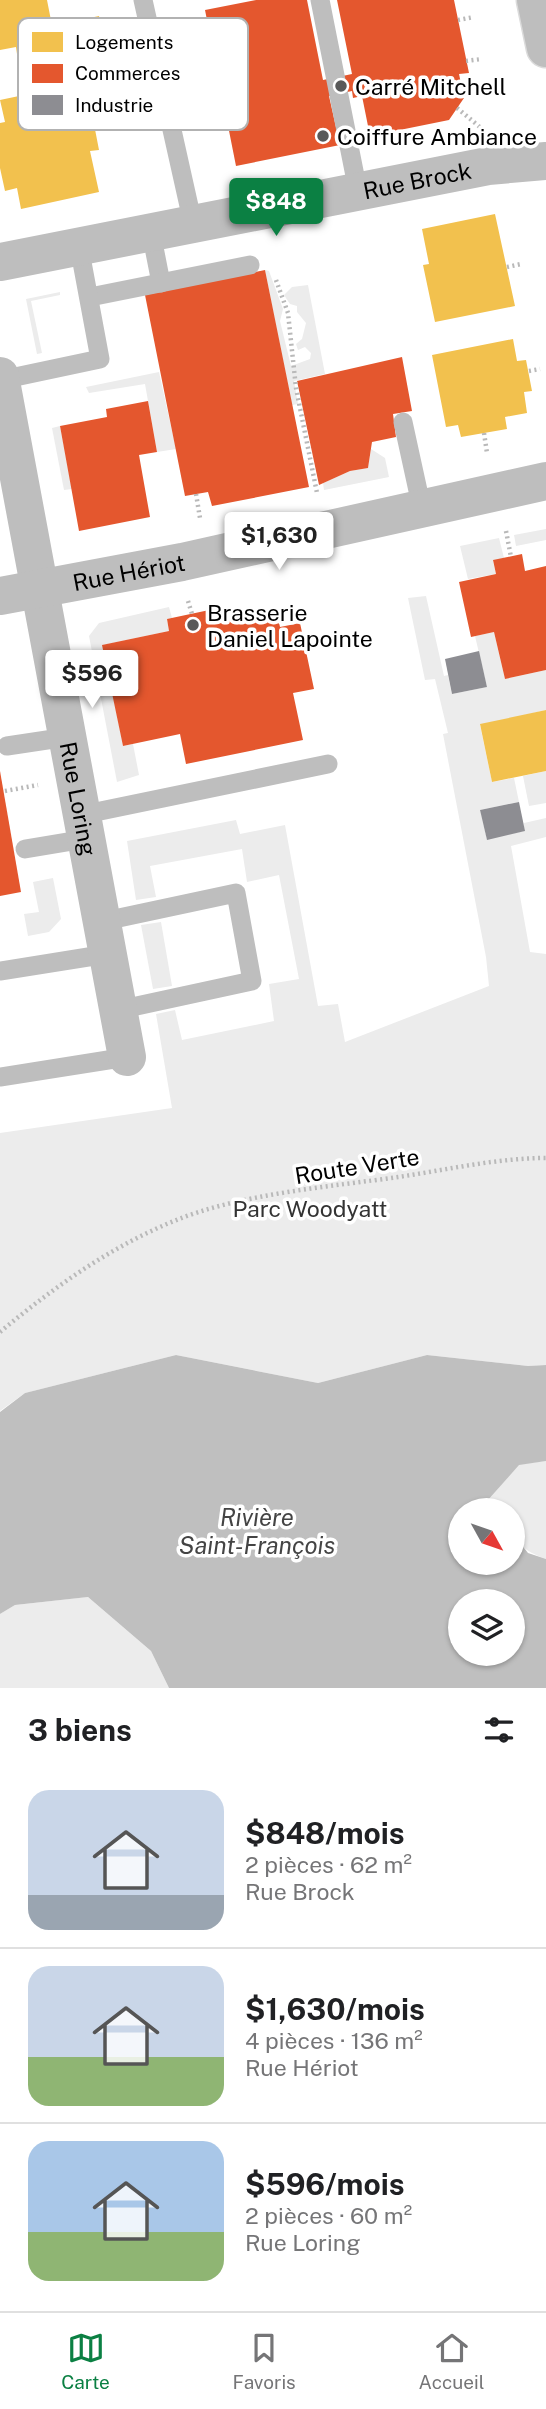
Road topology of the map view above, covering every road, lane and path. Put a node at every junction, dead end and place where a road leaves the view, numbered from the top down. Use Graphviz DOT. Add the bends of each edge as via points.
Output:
graph roads {
  1 [pos="143,0"];
  2 [pos="320,0"];
  3 [pos="536,0"];
  4 [pos="474,17"];
  5 [pos="147,18"];
  6 [pos="458,20"];
  7 [pos="546,48"];
  8 [pos="482,59"];
  9 [pos="466,61"];
  10 [pos="457,108"];
  11 [pos="481,128"];
  12 [pos="172,130"];
  13 [pos="546,162"];
  14 [pos="358,191"];
  15 [pos="193,224"];
  16 [pos="151,232"];
  17 [pos="79,246"];
  18 [pos="0,262"];
  19 [pos="521,264"];
  20 [pos="250,265"];
  21 [pos="507,267"];
  22 [pos="274,272"];
  23 [pos="161,283"];
  24 [pos="90,297"];
  25 [pos="540,369"];
  26 [pos="528,371"];
  27 [pos="0,378"];
  28 [pos="403,422"];
  29 [pos="484,433"];
  30 [pos="488,462"];
  31 [pos="546,481"];
  32 [pos="195,494"];
  33 [pos="318,497"];
  34 [pos="422,509"];
  35 [pos="200,521"];
  36 [pos="506,531"];
  37 [pos="511,556"];
  38 [pos="41,589"];
  39 [pos="0,596"];
  40 [pos="187,598"];
  41 [pos="191,614"];
  42 [pos="67,737"];
  43 [pos="8,746"];
  44 [pos="328,764"];
  45 [pos="42,785"];
  46 [pos="5,791"];
  47 [pos="83,827"];
  48 [pos="25,849"];
  49 [pos="103,938"];
  50 [pos="0,971"];
  51 [pos="118,1010"];
  52 [pos="127,1057"];
  53 [pos="0,1077"];
  54 [pos="546,1158"];
  55 [pos="0,1332"];
  1 -- 5 [label="lane"];
  2 -- 14 [label="lane"];
  3 -- 7 [label="street"];
  4 -- 6 [label="path"];
  8 -- 9 [label="path"];
  10 -- 11 [label="path"];
  12 -- 15 [label="lane"];
  13 -- 14 [label="street, Rue Brock" via="488,166"];
  14 -- 15 [label="street, Rue Brock"];
  15 -- 16 [label="street, Rue Brock"];
  16 -- 17 [label="street, Rue Brock"];
  16 -- 23 [label="lane"];
  17 -- 18 [label="street, Rue Brock"];
  17 -- 24 [label="lane"];
  19 -- 21 [label="path"];
  20 -- 23 [label="lane"];
  22 -- 33 [label="path" via="286,301 296,388"];
  23 -- 24 [label="lane"];
  24 -- 27 [label="lane" via="100,359"];
  25 -- 26 [label="path"];
  27 -- 38 [label="street, Rue Loring"];
  28 -- 34 [label="lane"];
  29 -- 30 [label="path"];
  31 -- 34 [label="street, Rue Hériot"];
  32 -- 35 [label="path"];
  34 -- 38 [label="street, Rue Hériot"];
  36 -- 37 [label="path"];
  38 -- 39 [label="street, Rue Hériot"];
  38 -- 42 [label="street, Rue Loring"];
  40 -- 41 [label="path"];
  42 -- 43 [label="lane"];
  42 -- 47 [label="street, Rue Loring"];
  44 -- 47 [label="lane"];
  45 -- 46 [label="path"];
  47 -- 48 [label="lane"];
  47 -- 49 [label="street, Rue Loring"];
  49 -- 50 [label="lane"];
  49 -- 51 [label="street, Rue Loring"];
  49 -- 51 [label="lane" via="236,893 252,981"];
  51 -- 52 [label="street, Rue Loring"];
  52 -- 53 [label="lane"];
  54 -- 55 [label="path, Route Verte" via="368,1181 202,1211 102,1258"];
}
